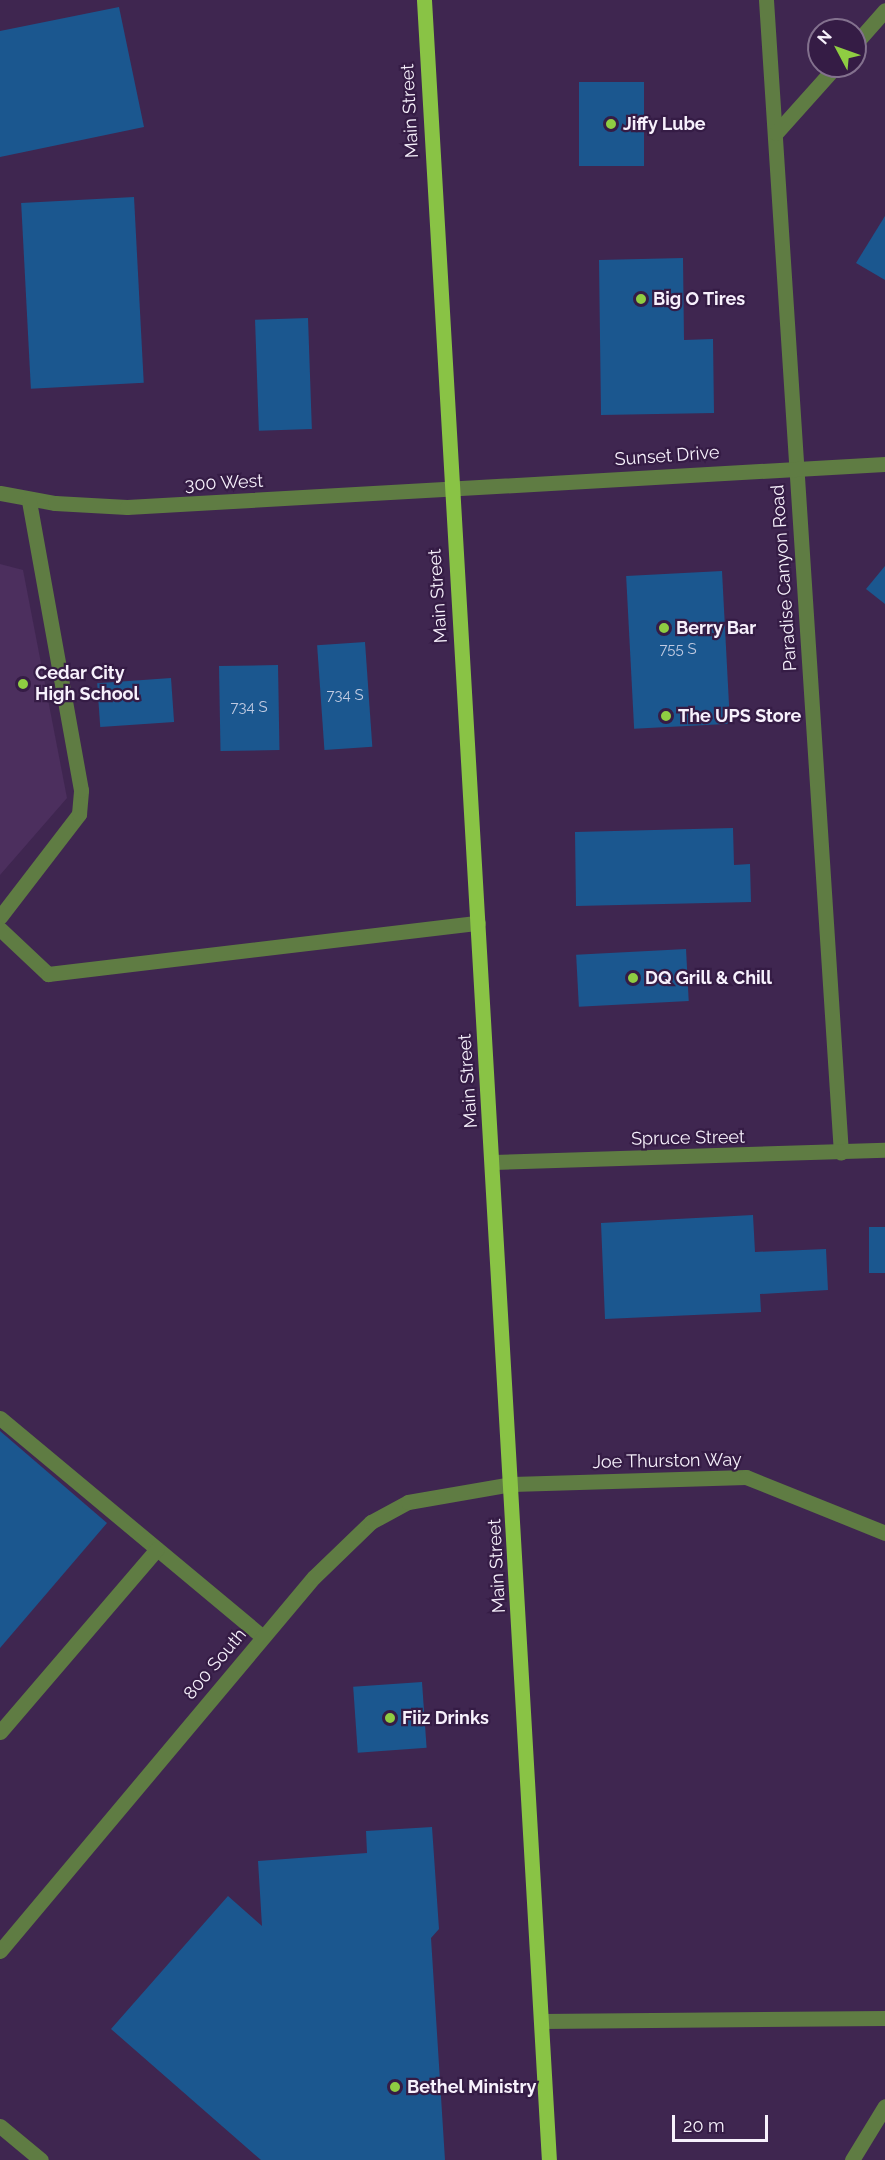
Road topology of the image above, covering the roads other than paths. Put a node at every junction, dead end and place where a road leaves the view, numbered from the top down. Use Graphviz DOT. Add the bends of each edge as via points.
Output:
graph roads {
  1 [pos="424,0"];
  2 [pos="766,0"];
  3 [pos="885,10"];
  4 [pos="867,30"];
  5 [pos="825,78"];
  6 [pos="776,134"];
  7 [pos="885,464"];
  8 [pos="796,466"];
  9 [pos="451,490"];
  10 [pos="0,493"];
  11 [pos="29,500"];
  12 [pos="0,917"];
  13 [pos="478,923"];
  14 [pos="0,929"];
  15 [pos="885,1150"];
  16 [pos="841,1153"];
  17 [pos="493,1162"];
  18 [pos="0,1418"];
  19 [pos="512,1484"];
  20 [pos="885,1533"];
  21 [pos="157,1549"];
  22 [pos="263,1637"];
  23 [pos="0,1732"];
  24 [pos="0,1951"];
  25 [pos="885,2018"];
  26 [pos="542,2021"];
  27 [pos="885,2106"];
  28 [pos="0,2126"];
  29 [pos="41,2160"];
  30 [pos="549,2160"];
  31 [pos="852,2160"];
  1 -- 9 [label="main road, Main Street"];
  2 -- 6 [label="street, Paradise Canyon Road"];
  3 -- 4 [label="street"];
  5 -- 6 [label="street"];
  6 -- 8 [label="street, Paradise Canyon Road"];
  7 -- 8 [label="street, Sunset Drive"];
  8 -- 9 [label="street, Sunset Drive"];
  8 -- 16 [label="street, Paradise Canyon Road"];
  9 -- 11 [label="street, 300 West" via="127,507"];
  9 -- 13 [label="main road, Main Street"];
  10 -- 11 [label="street, 300 West"];
  11 -- 12 [label="street" via="81,790 79,814"];
  13 -- 14 [label="street" via="48,974"];
  13 -- 17 [label="main road, Main Street"];
  15 -- 16 [label="street, Spruce Street"];
  16 -- 17 [label="street, Spruce Street"];
  17 -- 19 [label="main road, Main Street"];
  18 -- 21 [label="street"];
  19 -- 20 [label="street, Joe Thurston Way" via="746,1477"];
  19 -- 22 [label="street, 800 South" via="408,1502 371,1522 314,1577"];
  19 -- 26 [label="main road, Main Street"];
  21 -- 22 [label="street"];
  21 -- 23 [label="street"];
  22 -- 24 [label="street, 800 South"];
  25 -- 26 [label="street"];
  26 -- 30 [label="main road, Main Street"];
  27 -- 31 [label="street"];
  28 -- 29 [label="street"];
}
